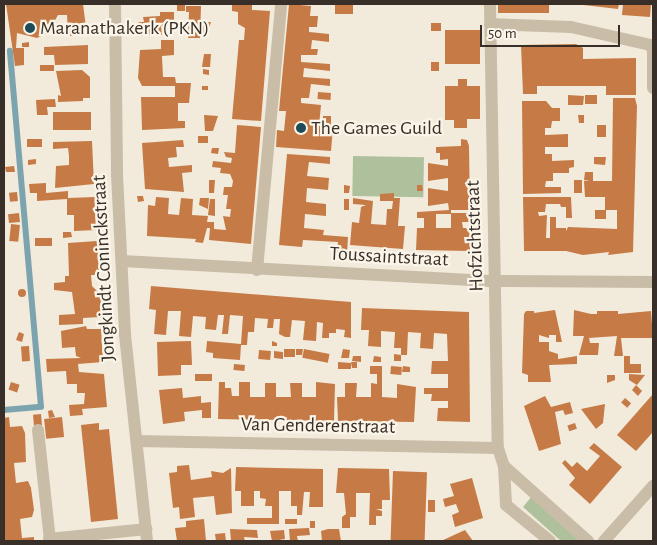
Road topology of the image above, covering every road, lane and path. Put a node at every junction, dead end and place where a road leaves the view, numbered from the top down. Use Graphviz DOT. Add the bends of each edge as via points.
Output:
graph roads {
  1 [pos="115,4"];
  2 [pos="281,4"];
  3 [pos="490,4"];
  4 [pos="490,24"];
  5 [pos="653,88"];
  6 [pos="122,260"];
  7 [pos="258,270"];
  8 [pos="494,282"];
  9 [pos="653,282"];
  10 [pos="38,430"];
  11 [pos="137,441"];
  12 [pos="498,448"];
  13 [pos="504,466"];
  14 [pos="653,486"];
  15 [pos="147,535"];
  16 [pos="49,540"];
  17 [pos="550,541"];
  18 [pos="588,541"];
  19 [pos="604,541"];
  1 -- 6 [label="street, Jongkindt Coninckstraat" via="116,175"];
  2 -- 7 [label="street"];
  3 -- 4 [label="street, Hofzichtstraat"];
  4 -- 5 [label="street" via="571,27 650,45 653,50"];
  4 -- 8 [label="street, Hofzichtstraat"];
  6 -- 7 [label="street, Toussaintstraat"];
  6 -- 11 [label="street, Jongkindt Coninckstraat" via="125,336"];
  7 -- 8 [label="street, Toussaintstraat"];
  8 -- 9 [label="street, Toussaintstraat"];
  8 -- 12 [label="street, Hofzichtstraat"];
  10 -- 16 [label="street, Jongkindt Coninckstraat"];
  11 -- 12 [label="street, Van Genderenstraat"];
  11 -- 15 [label="street, Jongkindt Coninckstraat"];
  12 -- 13 [label="street, Hofzichtstraat"];
  13 -- 17 [label="street, Hofzichtstraat" via="506,505"];
  13 -- 18 [label="street, Hofzichtstraat"];
  14 -- 19 [label="street"];
  15 -- 16 [label="street, Jongkindt Coninckstraat"];
}
